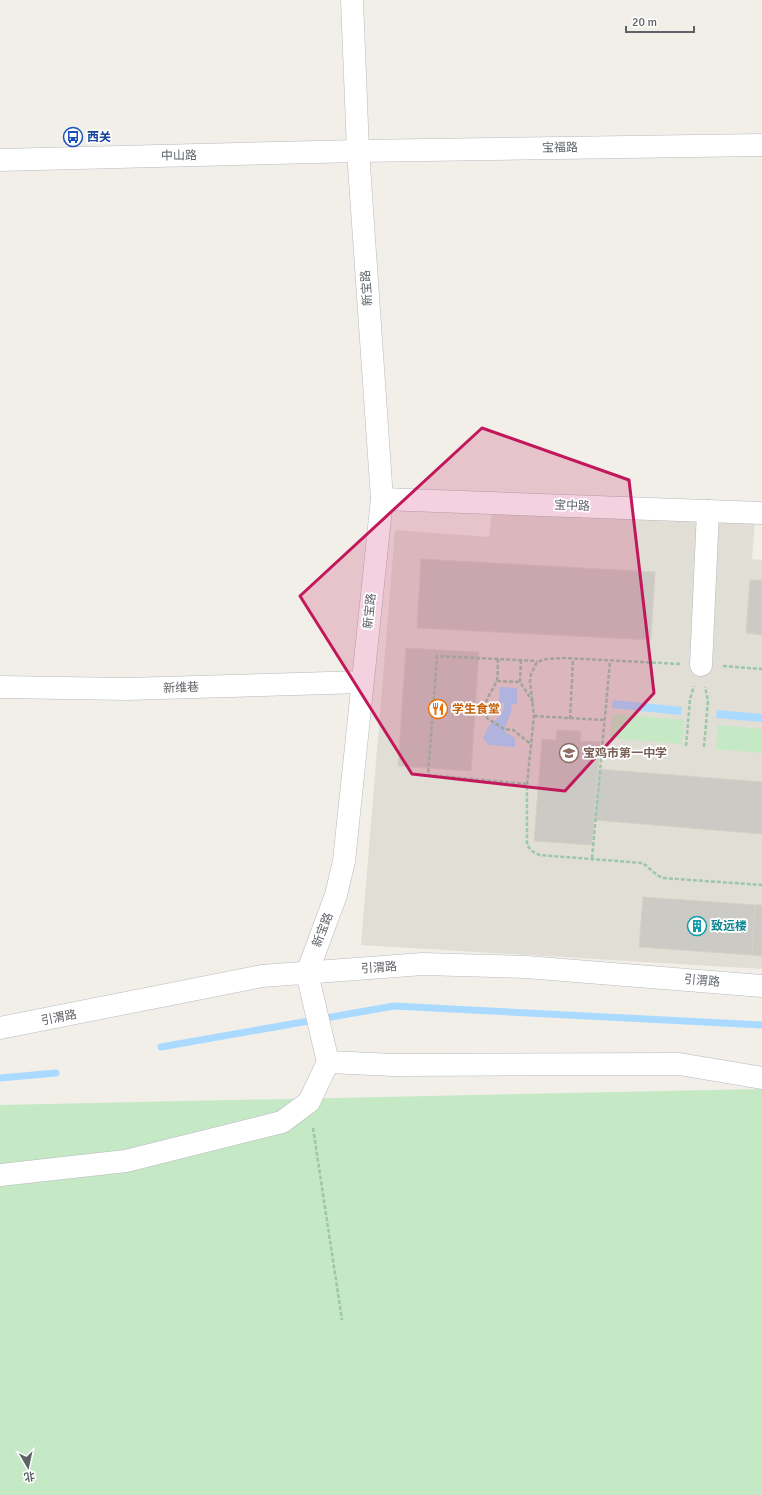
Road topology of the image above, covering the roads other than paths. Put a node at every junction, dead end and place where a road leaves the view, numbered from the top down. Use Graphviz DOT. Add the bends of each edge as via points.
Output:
graph roads {
  1 [pos="352,0"];
  2 [pos="364,0"];
  3 [pos="762,145"];
  4 [pos="358,151"];
  5 [pos="0,160"];
  6 [pos="382,499"];
  7 [pos="708,511"];
  8 [pos="762,513"];
  9 [pos="701,665"];
  10 [pos="362,682"];
  11 [pos="0,687"];
  12 [pos="307,973"];
  13 [pos="762,986"];
  14 [pos="0,1028"];
  15 [pos="328,1062"];
  16 [pos="762,1078"];
  17 [pos="0,1175"];
  1 -- 4 [label="main road, 新宝路"];
  2 -- 4 [label="main road, 新宝路"];
  3 -- 4 [label="main road, 宝福路"];
  4 -- 5 [label="main road, 中山路"];
  4 -- 6 [label="main road, 新宝路"];
  6 -- 7 [label="main road, 宝中路"];
  6 -- 10 [label="main road, 新宝路"];
  7 -- 8 [label="main road, 宝中路"];
  7 -- 9 [label="main road"];
  10 -- 11 [label="main road, 新维巷" via="127,689"];
  10 -- 12 [label="main road, 新宝路" via="344,861 336,895"];
  12 -- 13 [label="main road, 引渭路" via="423,964 526,967"];
  12 -- 14 [label="main road, 引渭路" via="262,976"];
  12 -- 15 [label="main road"];
  15 -- 16 [label="main road" via="394,1065 679,1064"];
  15 -- 17 [label="main road" via="309,1102 282,1122 126,1161"];
}
